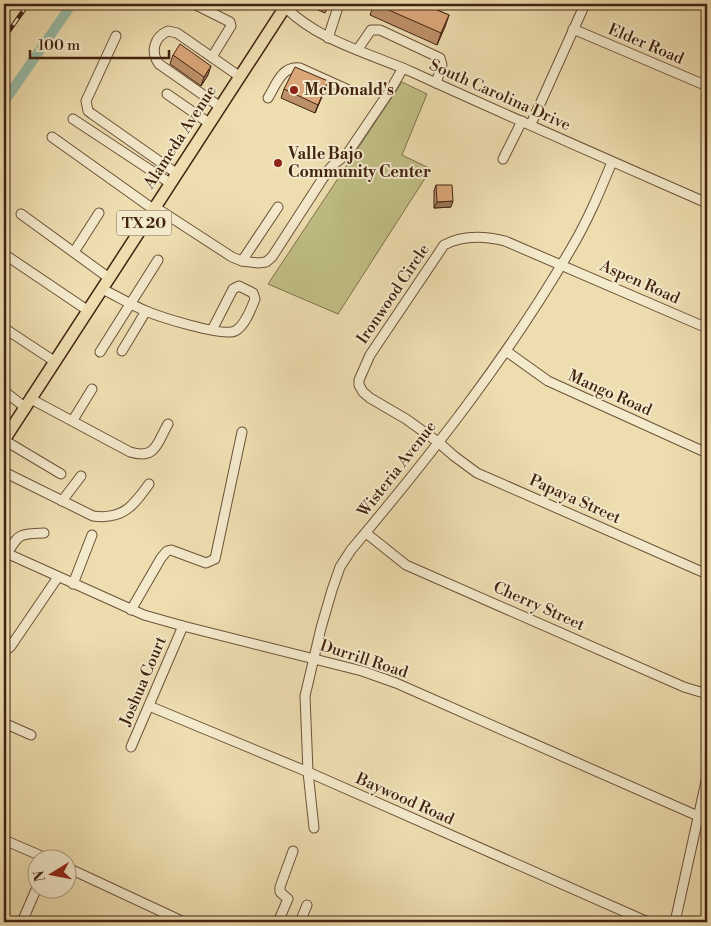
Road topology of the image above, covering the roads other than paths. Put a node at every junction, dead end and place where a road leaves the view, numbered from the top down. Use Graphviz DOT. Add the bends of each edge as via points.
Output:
graph roads {
  1 [pos="194,4"];
  2 [pos="339,4"];
  3 [pos="585,4"];
  4 [pos="285,5"];
  5 [pos="574,29"];
  6 [pos="116,36"];
  7 [pos="328,38"];
  8 [pos="358,49"];
  9 [pos="212,57"];
  10 [pos="402,68"];
  11 [pos="239,76"];
  12 [pos="436,83"];
  13 [pos="707,86"];
  14 [pos="350,91"];
  15 [pos="167,94"];
  16 [pos="268,98"];
  17 [pos="219,106"];
  18 [pos="73,119"];
  19 [pos="522,121"];
  20 [pos="208,123"];
  21 [pos="531,124"];
  22 [pos="52,137"];
  23 [pos="503,159"];
  24 [pos="612,162"];
  25 [pos="173,178"];
  26 [pos="707,204"];
  27 [pos="278,207"];
  28 [pos="154,208"];
  29 [pos="99,213"];
  30 [pos="21,214"];
  31 [pos="74,252"];
  32 [pos="4,254"];
  33 [pos="158,260"];
  34 [pos="242,261"];
  35 [pos="561,264"];
  36 [pos="110,278"];
  37 [pos="102,289"];
  38 [pos="130,303"];
  39 [pos="87,310"];
  40 [pos="146,311"];
  41 [pos="4,328"];
  42 [pos="707,328"];
  43 [pos="212,330"];
  44 [pos="122,351"];
  45 [pos="506,351"];
  46 [pos="100,352"];
  47 [pos="54,361"];
  48 [pos="92,389"];
  49 [pos="4,391"];
  50 [pos="28,403"];
  51 [pos="73,420"];
  52 [pos="168,424"];
  53 [pos="242,432"];
  54 [pos="4,440"];
  55 [pos="438,442"];
  56 [pos="707,453"];
  57 [pos="4,472"];
  58 [pos="61,474"];
  59 [pos="81,476"];
  60 [pos="149,484"];
  61 [pos="62,501"];
  62 [pos="44,533"];
  63 [pos="366,533"];
  64 [pos="92,535"];
  65 [pos="5,554"];
  66 [pos="707,574"];
  67 [pos="58,577"];
  68 [pos="73,584"];
  69 [pos="131,610"];
  70 [pos="183,626"];
  71 [pos="4,652"];
  72 [pos="314,658"];
  73 [pos="707,694"];
  74 [pos="149,706"];
  75 [pos="4,723"];
  76 [pos="30,735"];
  77 [pos="131,747"];
  78 [pos="308,772"];
  79 [pos="707,776"];
  80 [pos="703,818"];
  81 [pos="314,828"];
  82 [pos="4,840"];
  83 [pos="28,850"];
  84 [pos="293,851"];
  85 [pos="78,873"];
  86 [pos="32,898"];
  87 [pos="307,905"];
  88 [pos="22,922"];
  89 [pos="184,922"];
  90 [pos="278,922"];
  91 [pos="300,922"];
  92 [pos="648,922"];
  93 [pos="675,922"];
  1 -- 9 [label="street" via="230,22 231,29"];
  2 -- 7 [label="street"];
  3 -- 5 [label="street"];
  4 -- 7 [label="street, South Carolina Drive" via="312,30"];
  4 -- 11 [label="main road, Alameda Avenue / TX 20"];
  5 -- 13 [label="street, Elder Road"];
  5 -- 21 [label="street"];
  6 -- 25 [label="street" via="86,106"];
  7 -- 8 [label="street, South Carolina Drive"];
  8 -- 10 [label="street, South Carolina Drive"];
  8 -- 12 [label="street" via="371,30 380,30 440,58 442,65"];
  9 -- 11 [label="street"];
  9 -- 17 [label="street" via="177,33 168,31 158,37 155,45 154,55 159,64"];
  10 -- 12 [label="street, South Carolina Drive"];
  10 -- 34 [label="street" via="347,154 327,172 272,258 258,263"];
  11 -- 17 [label="main road, Alameda Avenue / TX 20"];
  12 -- 19 [label="street, South Carolina Drive"];
  14 -- 16 [label="street" via="292,66 282,74"];
  15 -- 20 [label="street"];
  17 -- 20 [label="main road, Alameda Avenue / TX 20"];
  18 -- 25 [label="street"];
  19 -- 21 [label="street, South Carolina Drive"];
  19 -- 23 [label="street"];
  20 -- 25 [label="main road, Alameda Avenue / TX 20"];
  21 -- 24 [label="street, South Carolina Drive"];
  22 -- 28 [label="street"];
  24 -- 26 [label="street, South Carolina Drive"];
  24 -- 35 [label="street, Wisteria Avenue"];
  25 -- 28 [label="main road, Alameda Avenue / TX 20"];
  27 -- 34 [label="street"];
  28 -- 34 [label="street"];
  28 -- 36 [label="main road, Alameda Avenue / TX 20"];
  29 -- 31 [label="street"];
  30 -- 31 [label="street"];
  31 -- 36 [label="street"];
  32 -- 39 [label="street"];
  33 -- 38 [label="street"];
  35 -- 42 [label="street, Aspen Road"];
  35 -- 45 [label="street, Wisteria Avenue"];
  35 -- 55 [label="street, Ironwood Circle" via="489,237 464,238 444,244 370,355 359,380 361,389 370,398"];
  36 -- 37 [label="main road, Alameda Avenue / TX 20"];
  37 -- 38 [label="street"];
  37 -- 39 [label="main road, Alameda Avenue / TX 20"];
  38 -- 40 [label="street"];
  38 -- 46 [label="street"];
  39 -- 47 [label="main road, Alameda Avenue / TX 20"];
  40 -- 43 [label="street"];
  40 -- 44 [label="street"];
  41 -- 47 [label="street"];
  43 -- 43 [label="street" via="233,332 240,328 255,300 253,292 239,286 233,288"];
  45 -- 55 [label="street, Wisteria Avenue"];
  45 -- 56 [label="street, Mango Road" via="548,381"];
  47 -- 50 [label="main road, Alameda Avenue / TX 20"];
  48 -- 51 [label="street"];
  49 -- 50 [label="street"];
  50 -- 51 [label="street"];
  50 -- 54 [label="main road, Alameda Avenue / TX 20"];
  51 -- 52 [label="street" via="140,455 154,449"];
  53 -- 69 [label="street" via="215,559 206,562 168,551"];
  54 -- 58 [label="street"];
  55 -- 63 [label="street, Wisteria Avenue"];
  55 -- 66 [label="street, Papaya Street" via="477,473"];
  57 -- 61 [label="street"];
  59 -- 61 [label="street"];
  60 -- 61 [label="street" via="134,506 110,516 94,516"];
  62 -- 65 [label="street" via="18,537"];
  63 -- 72 [label="street, Wisteria Avenue" via="351,550 337,576"];
  63 -- 73 [label="street, Cherry Street" via="406,565"];
  64 -- 68 [label="street"];
  65 -- 67 [label="street, Durrill Road"];
  67 -- 68 [label="street, Durrill Road"];
  67 -- 71 [label="street"];
  68 -- 69 [label="street, Durrill Road"];
  69 -- 70 [label="street, Durrill Road"];
  70 -- 72 [label="street, Durrill Road"];
  70 -- 74 [label="street, Joshua Court"];
  72 -- 78 [label="street, Wisteria Avenue" via="305,696"];
  72 -- 80 [label="street, Durrill Road" via="396,682"];
  74 -- 77 [label="street, Joshua Court"];
  74 -- 78 [label="street, Baywood Road"];
  75 -- 76 [label="street"];
  78 -- 81 [label="street, Wisteria Avenue"];
  78 -- 92 [label="street, Baywood Road"];
  79 -- 80 [label="street"];
  80 -- 93 [label="street"];
  82 -- 83 [label="street"];
  84 -- 90 [label="street" via="280,887 280,892 288,900"];
  85 -- 89 [label="street"];
  86 -- 88 [label="street"];
  87 -- 91 [label="street"];
}
